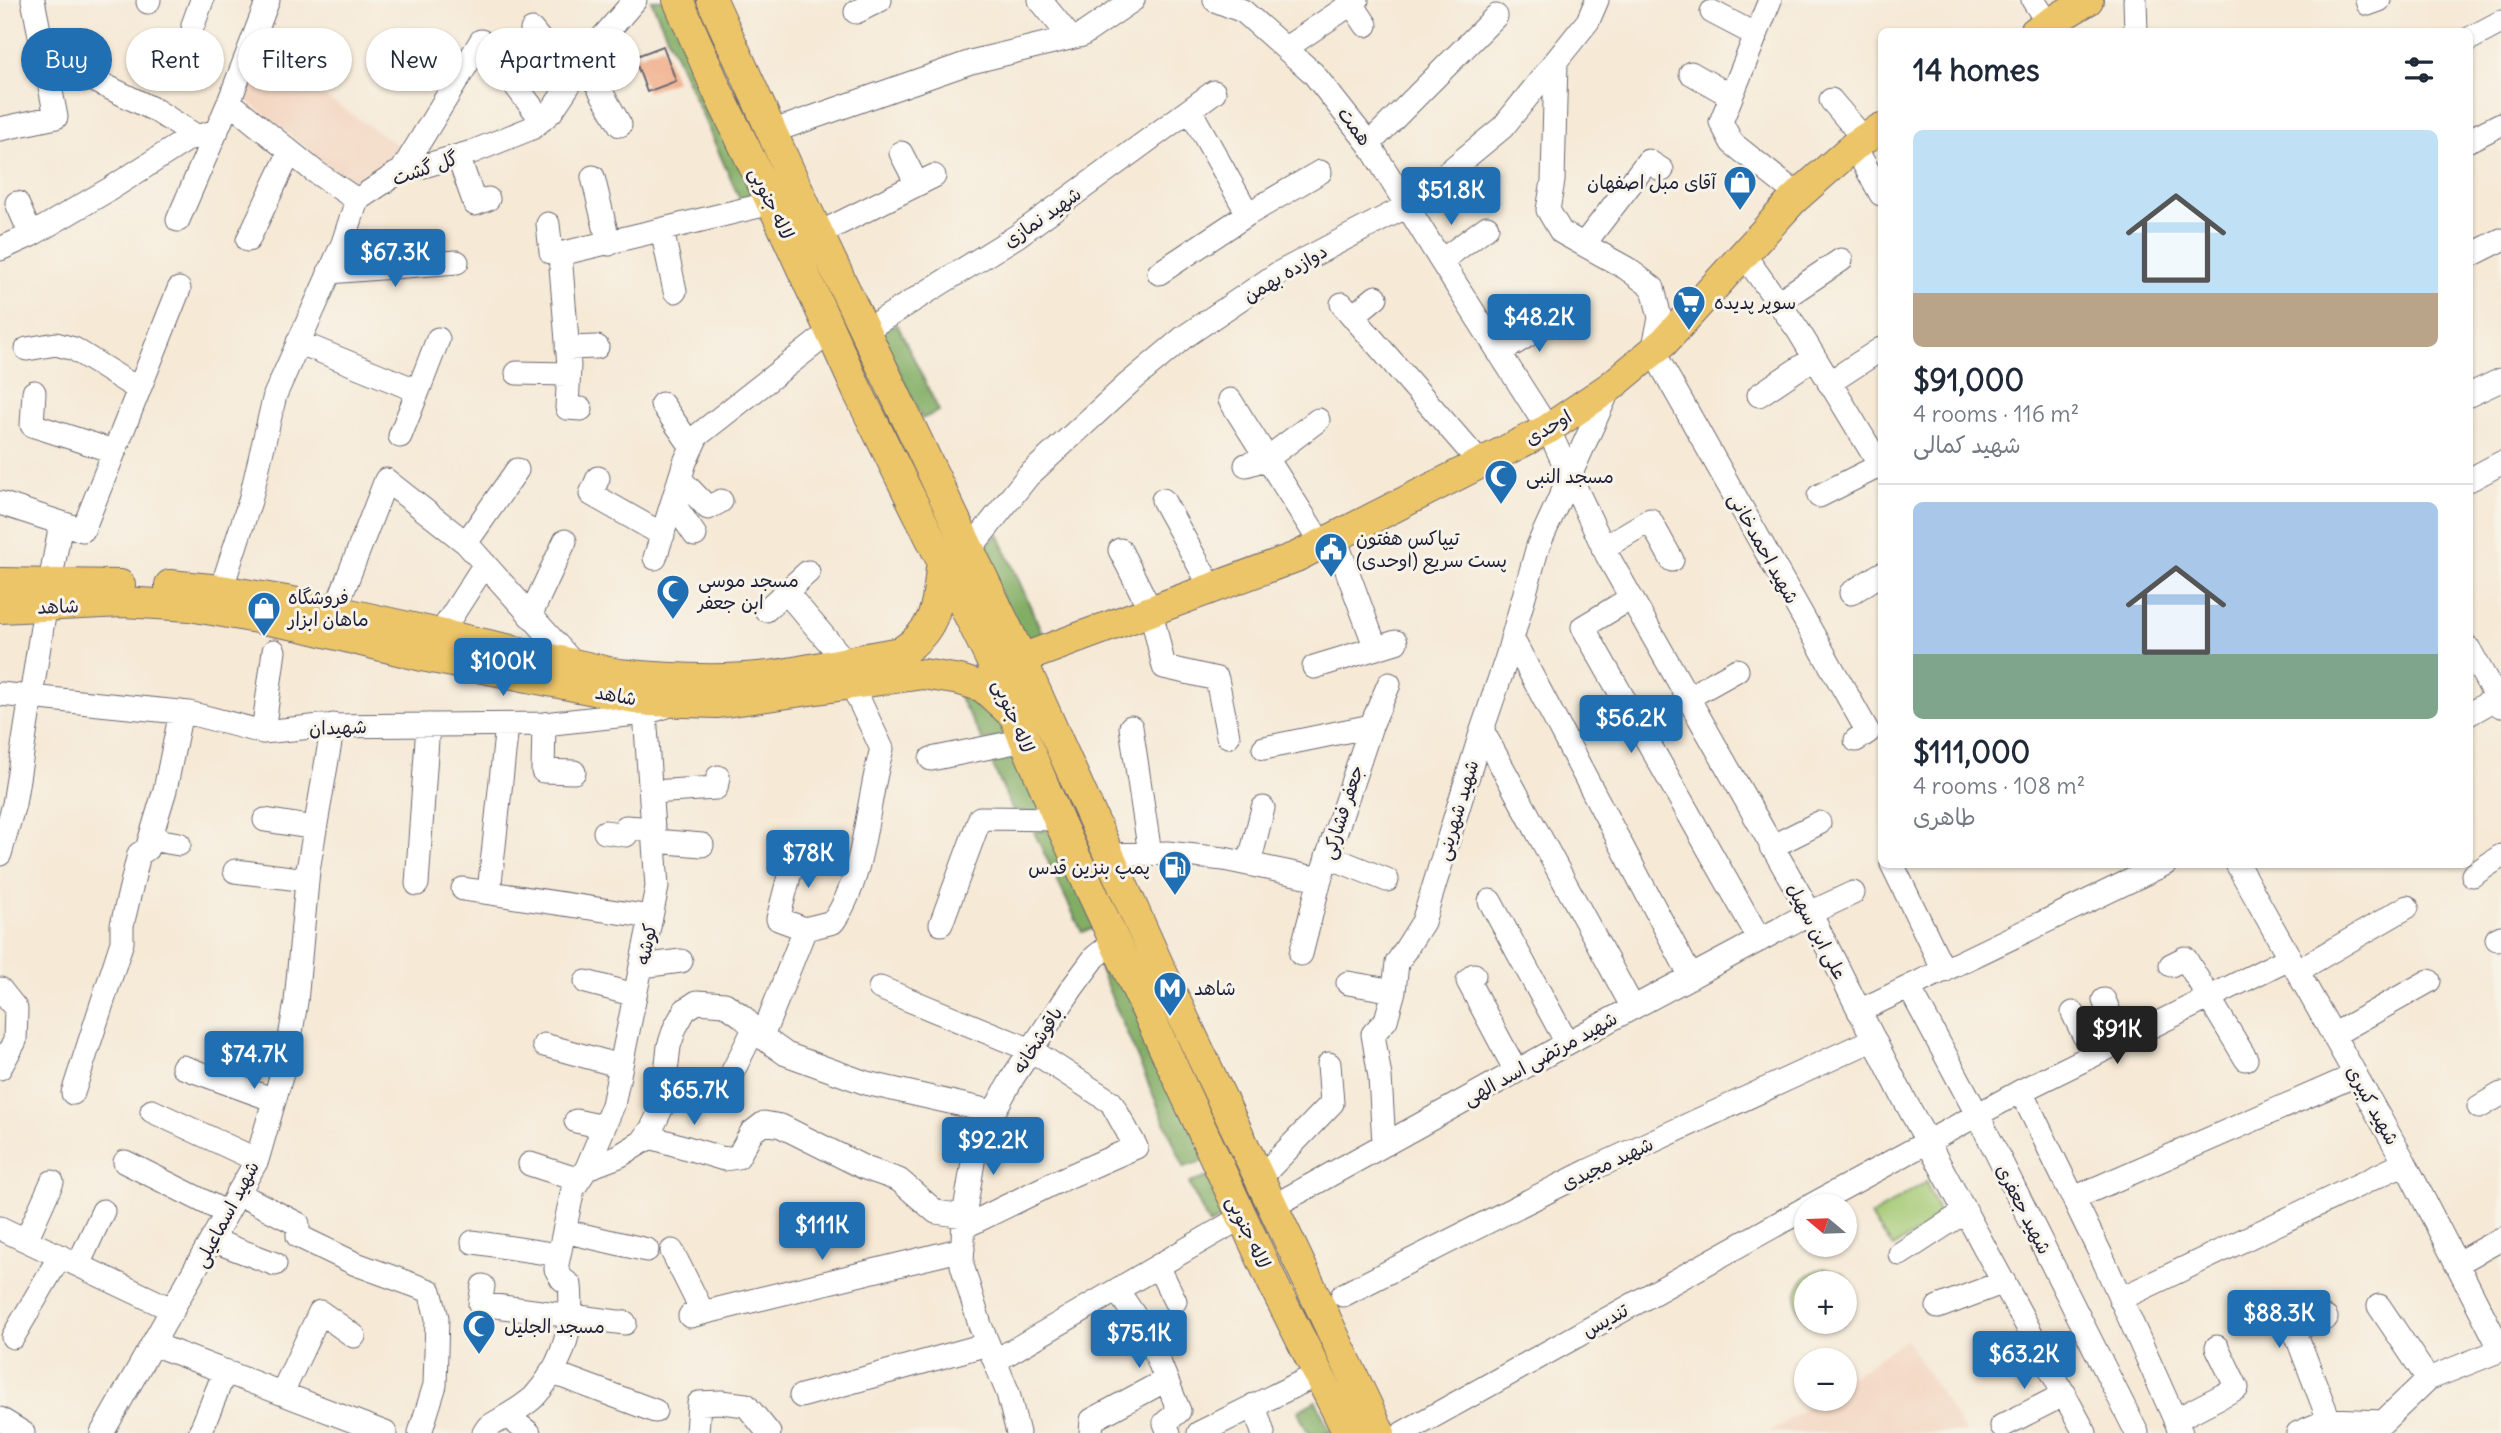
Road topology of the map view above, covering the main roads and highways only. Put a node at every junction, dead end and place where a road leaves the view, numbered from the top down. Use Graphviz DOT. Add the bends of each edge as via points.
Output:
graph roads {
  1 [pos="678,0"];
  2 [pos="683,0"];
  3 [pos="704,0"];
  4 [pos="712,0"];
  5 [pos="2088,0"];
  6 [pos="2039,18"];
  7 [pos="714,85"];
  8 [pos="749,86"];
  9 [pos="1866,138"];
  10 [pos="956,554"];
  11 [pos="0,583"];
  12 [pos="48,595"];
  13 [pos="0,608"];
  14 [pos="1021,659"];
  15 [pos="848,673"];
  16 [pos="1020,729"];
  17 [pos="1348,1433"];
  18 [pos="1380,1433"];
  1 -- 7 [label="main road, لاله جنوبی"];
  2 -- 3 [label="main road" via="698,7"];
  4 -- 8 [label="main road, لاله جنوبی"];
  5 -- 6 [label="main road"];
  7 -- 8 [label="main road" via="716,71 725,66"];
  7 -- 10 [label="main road, لاله جنوبی" via="858,392"];
  8 -- 10 [label="main road, لاله جنوبی" via="864,331"];
  9 -- 14 [label="main road, اوحدی" via="1799,195 1664,342 1610,387 1548,429 1296,558"];
  10 -- 14 [label="main road, لاله جنوبی"];
  10 -- 15 [label="main road, شاهد" via="928,630 901,652"];
  10 -- 16 [label="main road, لاله جنوبی" via="989,656"];
  11 -- 12 [label="main road, شاهد"];
  12 -- 13 [label="main road, شاهد"];
  12 -- 15 [label="main road, شاهد" via="181,586 221,590 576,666 653,678"];
  12 -- 15 [label="main road, شاهد" via="190,606 650,701 718,704"];
  14 -- 18 [label="main road, لاله جنوبی"];
  15 -- 16 [label="main road, شاهد" via="923,674 983,687"];
  16 -- 17 [label="main road, لاله جنوبی" via="1242,1217"];
}
